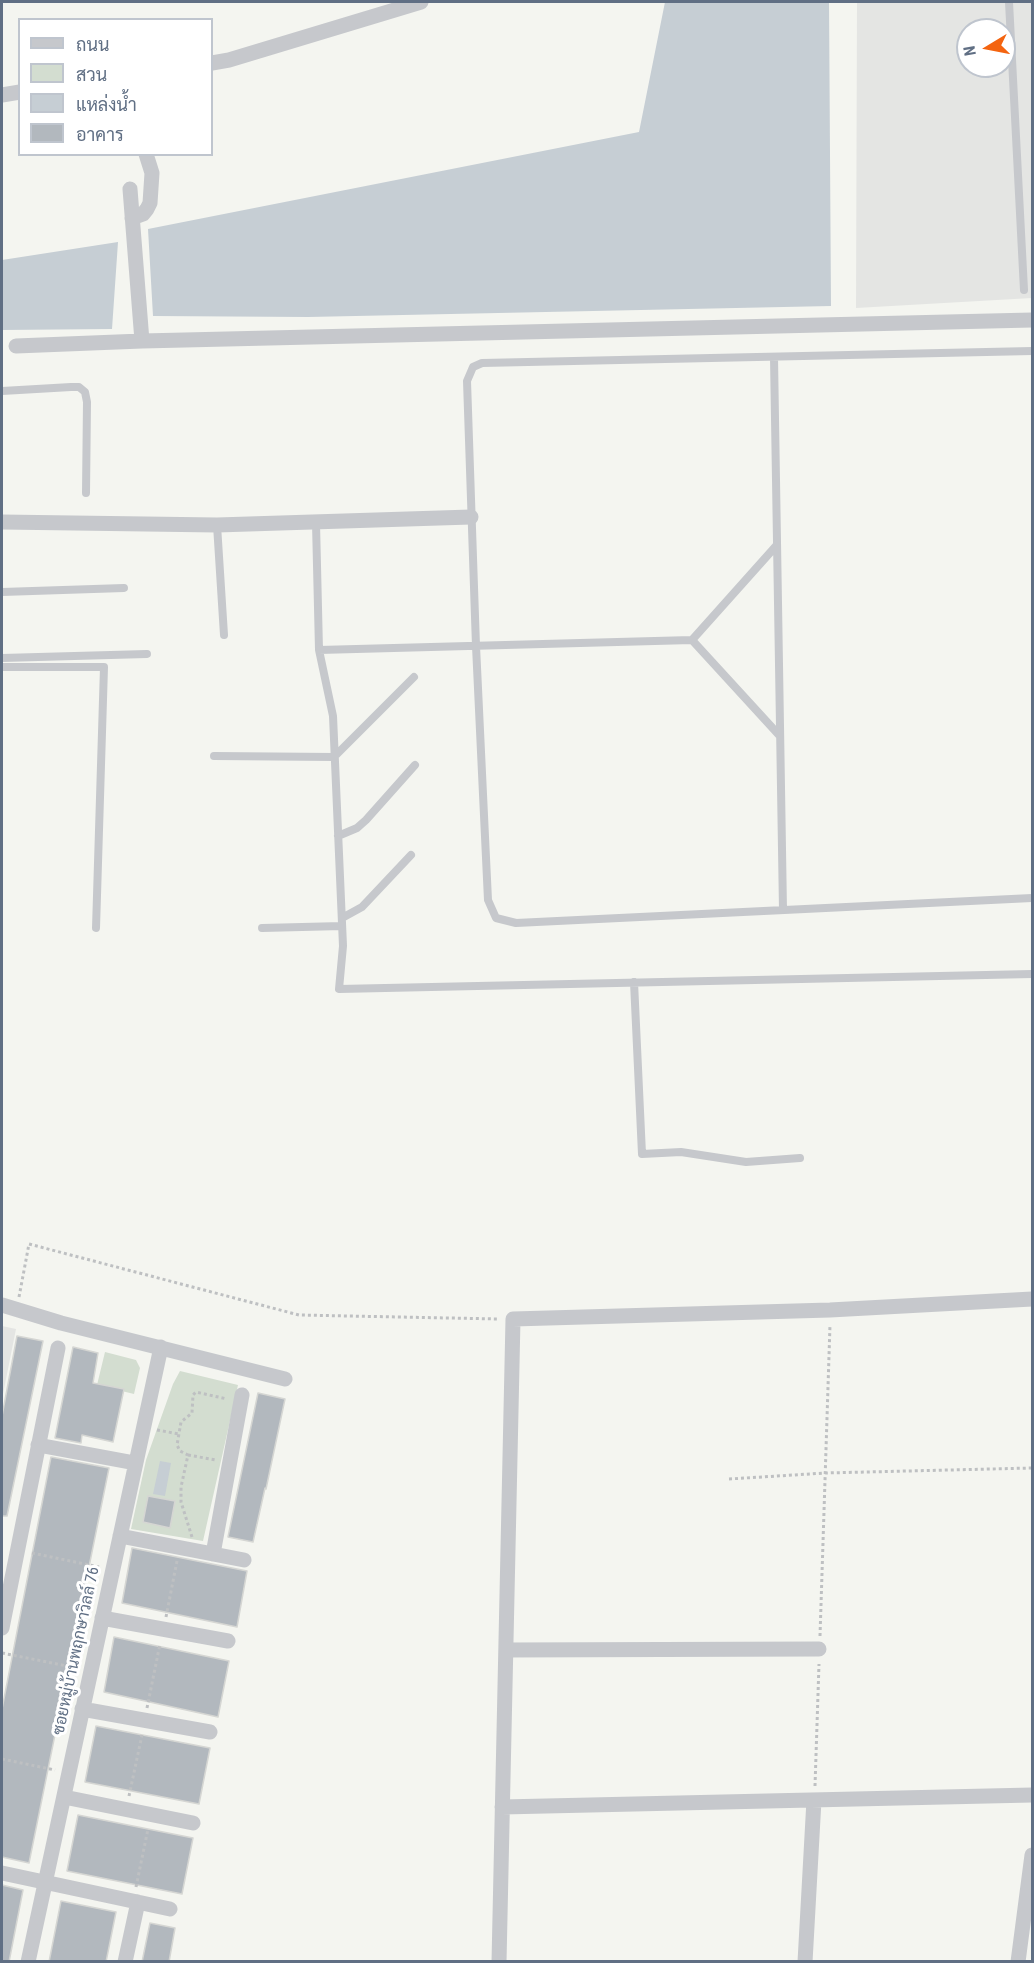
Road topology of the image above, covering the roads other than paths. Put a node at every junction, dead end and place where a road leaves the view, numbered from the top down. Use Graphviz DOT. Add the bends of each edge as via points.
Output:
graph roads {
  1 [pos="421,2"];
  2 [pos="1009,2"];
  3 [pos="213,63"];
  4 [pos="18,92"];
  5 [pos="2,95"];
  6 [pos="147,156"];
  7 [pos="130,189"];
  8 [pos="132,218"];
  9 [pos="1024,290"];
  10 [pos="1032,320"];
  11 [pos="142,341"];
  12 [pos="16,346"];
  13 [pos="1032,351"];
  14 [pos="774,357"];
  15 [pos="2,391"];
  16 [pos="86,493"];
  17 [pos="471,517"];
  18 [pos="2,522"];
  19 [pos="316,523"];
  20 [pos="217,525"];
  21 [pos="776,546"];
  22 [pos="124,588"];
  23 [pos="2,592"];
  24 [pos="224,635"];
  25 [pos="692,640"];
  26 [pos="476,646"];
  27 [pos="320,650"];
  28 [pos="147,654"];
  29 [pos="2,658"];
  30 [pos="2,667"];
  31 [pos="414,677"];
  32 [pos="780,735"];
  33 [pos="214,756"];
  34 [pos="334,757"];
  35 [pos="415,765"];
  36 [pos="338,836"];
  37 [pos="411,855"];
  38 [pos="1032,898"];
  39 [pos="783,910"];
  40 [pos="342,922"];
  41 [pos="96,928"];
  42 [pos="262,928"];
  43 [pos="1032,974"];
  44 [pos="634,982"];
  45 [pos="800,1158"];
  46 [pos="1032,1299"];
  47 [pos="8,1306"];
  48 [pos="161,1347"];
  49 [pos="58,1348"];
  50 [pos="285,1379"];
  51 [pos="241,1398"];
  52 [pos="38,1444"];
  53 [pos="135,1462"];
  54 [pos="120,1536"];
  55 [pos="213,1554"];
  56 [pos="244,1560"];
  57 [pos="102,1618"];
  58 [pos="2,1628"];
  59 [pos="228,1641"];
  60 [pos="819,1649"];
  61 [pos="506,1650"];
  62 [pos="82,1709"];
  63 [pos="210,1731"];
  64 [pos="1032,1795"];
  65 [pos="64,1797"];
  66 [pos="814,1800"];
  67 [pos="502,1807"];
  68 [pos="193,1822"];
  69 [pos="1032,1855"];
  70 [pos="2,1873"];
  71 [pos="45,1882"];
  72 [pos="136,1901"];
  73 [pos="170,1909"];
  74 [pos="28,1962"];
  75 [pos="125,1962"];
  76 [pos="499,1962"];
  77 [pos="805,1962"];
  78 [pos="1018,1962"];
  1 -- 3 [label="street"];
  2 -- 9 [label="lane"];
  4 -- 5 [label="street"];
  6 -- 8 [label="street" via="152,173 150,203"];
  7 -- 8 [label="street"];
  8 -- 11 [label="street"];
  10 -- 11 [label="street"];
  11 -- 12 [label="street"];
  13 -- 14 [label="lane"];
  14 -- 17 [label="lane" via="482,363 472,367 467,381"];
  14 -- 21 [label="lane"];
  15 -- 16 [label="lane" via="79,387 85,392"];
  17 -- 19 [label="street"];
  17 -- 26 [label="lane"];
  18 -- 20 [label="street"];
  19 -- 20 [label="street"];
  19 -- 27 [label="lane"];
  20 -- 24 [label="lane"];
  21 -- 25 [label="lane"];
  21 -- 32 [label="lane"];
  22 -- 23 [label="lane"];
  25 -- 26 [label="lane"];
  25 -- 32 [label="lane"];
  26 -- 27 [label="lane"];
  26 -- 39 [label="lane" via="488,900 496,918 516,923"];
  27 -- 34 [label="lane" via="333,716"];
  28 -- 29 [label="lane"];
  30 -- 41 [label="lane" via="104,667"];
  31 -- 34 [label="lane"];
  32 -- 39 [label="lane"];
  33 -- 34 [label="lane"];
  34 -- 36 [label="lane"];
  35 -- 36 [label="lane" via="366,820"];
  36 -- 40 [label="lane"];
  37 -- 40 [label="lane" via="362,907"];
  38 -- 39 [label="lane"];
  40 -- 42 [label="lane"];
  40 -- 44 [label="lane" via="339,989"];
  43 -- 44 [label="lane"];
  44 -- 45 [label="lane" via="642,1154 681,1152 746,1162"];
  46 -- 61 [label="street" via="830,1310 513,1319"];
  47 -- 48 [label="street"];
  48 -- 50 [label="street"];
  48 -- 53 [label="street, ซอยหมู่บ้านพฤกษาวิลล์ 76"];
  49 -- 52 [label="street"];
  51 -- 55 [label="street"];
  52 -- 53 [label="street"];
  52 -- 58 [label="street"];
  53 -- 54 [label="street, ซอยหมู่บ้านพฤกษาวิลล์ 76"];
  54 -- 55 [label="street"];
  54 -- 57 [label="street, ซอยหมู่บ้านพฤกษาวิลล์ 76"];
  55 -- 56 [label="street"];
  57 -- 59 [label="street"];
  57 -- 62 [label="street, ซอยหมู่บ้านพฤกษาวิลล์ 76"];
  60 -- 61 [label="street"];
  61 -- 67 [label="street"];
  62 -- 63 [label="street"];
  62 -- 65 [label="street, ซอยหมู่บ้านพฤกษาวิลล์ 76"];
  64 -- 66 [label="street"];
  65 -- 68 [label="street"];
  65 -- 71 [label="street, ซอยหมู่บ้านพฤกษาวิลล์ 76"];
  66 -- 67 [label="street"];
  66 -- 77 [label="street"];
  67 -- 76 [label="street"];
  69 -- 78 [label="street"];
  70 -- 71 [label="street"];
  71 -- 72 [label="street"];
  71 -- 74 [label="street, ซอยหมู่บ้านพฤกษาวิลล์ 76"];
  72 -- 73 [label="street"];
  72 -- 75 [label="street"];
}
